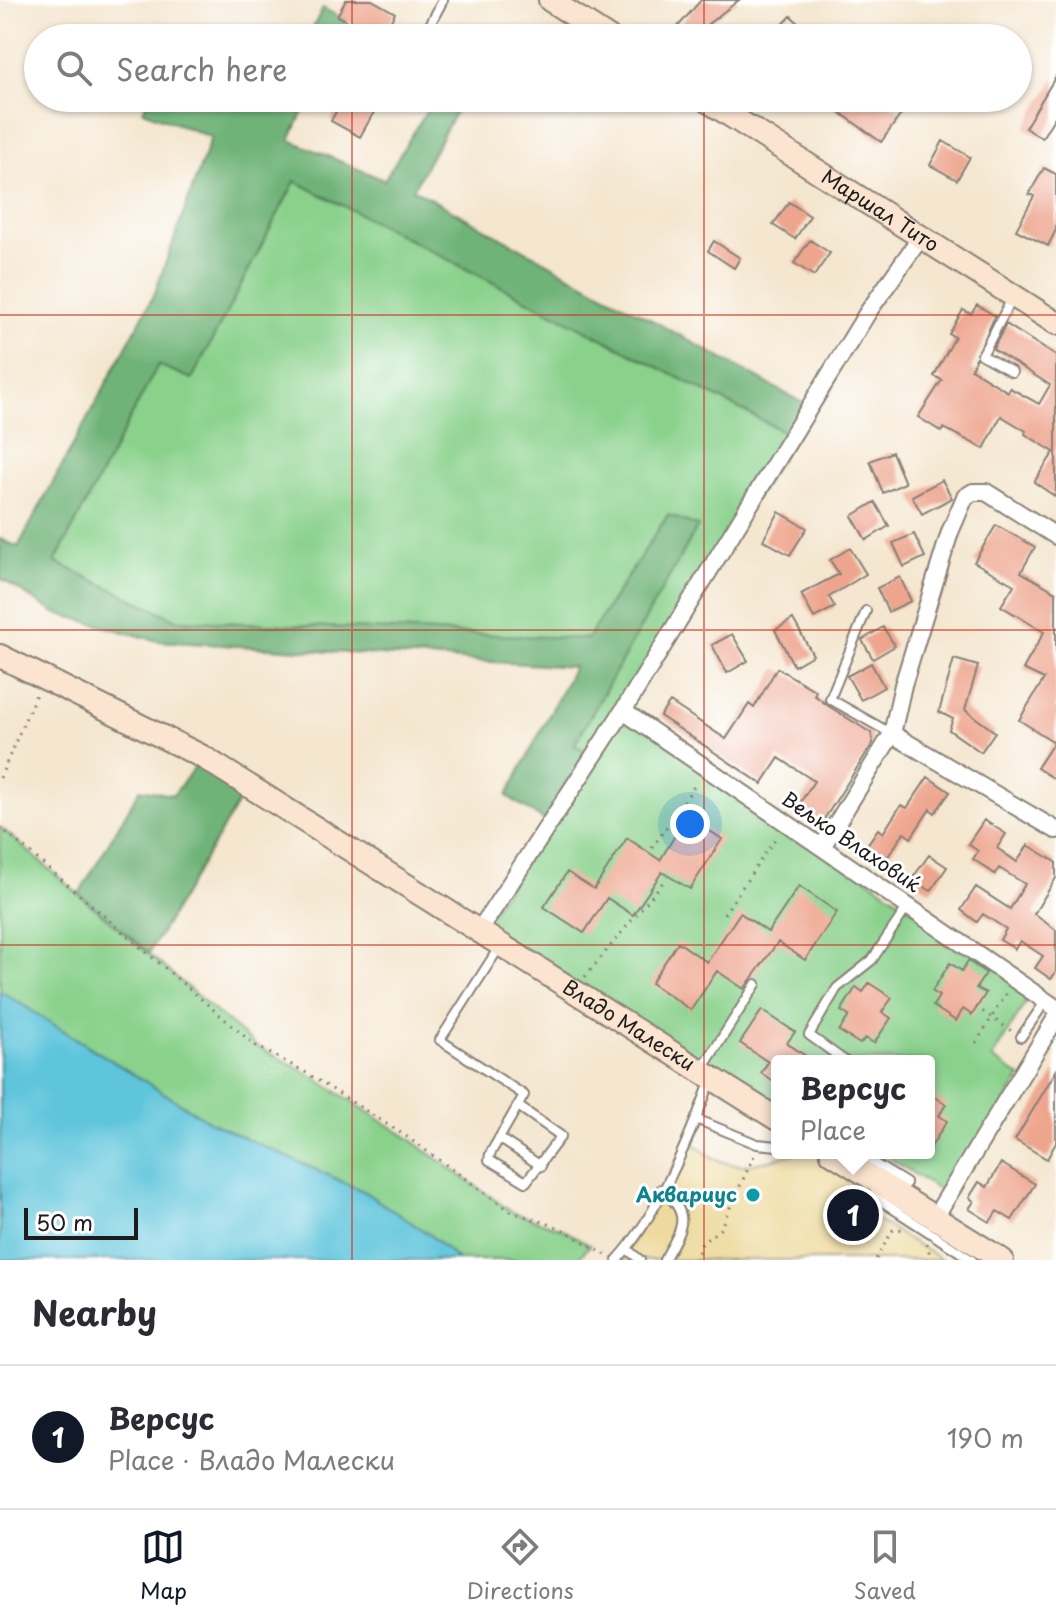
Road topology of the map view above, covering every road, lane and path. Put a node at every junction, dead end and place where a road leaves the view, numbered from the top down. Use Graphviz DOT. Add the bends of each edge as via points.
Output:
graph roads {
  1 [pos="443,0"];
  2 [pos="550,0"];
  3 [pos="430,24"];
  4 [pos="587,24"];
  5 [pos="725,112"];
  6 [pos="921,237"];
  7 [pos="1013,296"];
  8 [pos="1056,323"];
  9 [pos="1012,372"];
  10 [pos="1056,536"];
  11 [pos="866,611"];
  12 [pos="0,656"];
  13 [pos="43,675"];
  14 [pos="623,711"];
  15 [pos="892,734"];
  16 [pos="706,769"];
  17 [pos="0,778"];
  18 [pos="786,823"];
  19 [pos="0,827"];
  20 [pos="1056,830"];
  21 [pos="822,847"];
  22 [pos="652,848"];
  23 [pos="664,881"];
  24 [pos="908,905"];
  25 [pos="724,914"];
  26 [pos="479,931"];
  27 [pos="501,945"];
  28 [pos="1015,980"];
  29 [pos="756,984"];
  30 [pos="573,993"];
  31 [pos="1051,1005"];
  32 [pos="976,1007"];
  33 [pos="992,1018"];
  34 [pos="1056,1018"];
  35 [pos="1021,1037"];
  36 [pos="976,1043"];
  37 [pos="837,1055"];
  38 [pos="706,1076"];
  39 [pos="518,1106"];
  40 [pos="771,1115"];
  41 [pos="696,1119"];
  42 [pos="499,1138"];
  43 [pos="757,1144"];
  44 [pos="771,1145"];
  45 [pos="859,1162"];
  46 [pos="541,1166"];
  47 [pos="661,1189"];
  48 [pos="929,1222"];
  49 [pos="627,1249"];
  50 [pos="876,1259"];
  51 [pos="989,1259"];
  52 [pos="616,1260"];
  53 [pos="640,1260"];
  54 [pos="664,1260"];
  55 [pos="695,1260"];
  1 -- 3 [label="lane"];
  2 -- 4 [label="main road"];
  5 -- 6 [label="main road, Маршал Тито"];
  6 -- 7 [label="main road, Маршал Тито"];
  6 -- 14 [label="street" via="868,312"];
  7 -- 8 [label="main road, Маршал Тито"];
  7 -- 9 [label="lane" via="982,355"];
  10 -- 15 [label="street" via="986,492 965,497 907,671"];
  11 -- 15 [label="lane" via="830,699"];
  12 -- 13 [label="main road, Владо Малески"];
  13 -- 17 [label="path"];
  13 -- 26 [label="main road, Владо Малески" via="203,757"];
  14 -- 16 [label="street, Вељко Влаховиќ"];
  14 -- 26 [label="street"];
  15 -- 20 [label="street"];
  15 -- 21 [label="street"];
  16 -- 18 [label="street, Вељко Влаховиќ"];
  16 -- 22 [label="path"];
  18 -- 21 [label="street, Вељко Влаховиќ"];
  18 -- 25 [label="path"];
  19 -- 52 [label="path" via="256,1046 395,1129 512,1212 560,1228"];
  21 -- 24 [label="street, Вељко Влаховиќ"];
  23 -- 30 [label="path"];
  24 -- 28 [label="street, Вељко Влаховиќ"];
  24 -- 37 [label="lane" via="872,960 837,988 809,1035"];
  26 -- 27 [label="main road, Владо Малески"];
  27 -- 30 [label="main road, Владо Малески"];
  27 -- 39 [label="lane" via="440,1040 524,1095"];
  28 -- 31 [label="street, Вељко Влаховиќ"];
  28 -- 33 [label="path"];
  29 -- 38 [label="lane"];
  30 -- 38 [label="main road, Владо Малески"];
  31 -- 35 [label="lane"];
  32 -- 33 [label="path"];
  33 -- 35 [label="path"];
  33 -- 36 [label="path"];
  34 -- 48 [label="street"];
  38 -- 40 [label="main road, Владо Малески"];
  38 -- 41 [label="lane"];
  39 -- 42 [label="lane"];
  39 -- 46 [label="lane" via="561,1136"];
  41 -- 43 [label="lane"];
  41 -- 47 [label="lane"];
  42 -- 46 [label="lane"];
  42 -- 46 [label="lane" via="490,1154 493,1165 526,1182"];
  43 -- 44 [label="lane"];
  43 -- 55 [label="path" via="720,1229 702,1243"];
  45 -- 48 [label="main road"];
  45 -- 48 [label="lane" via="884,1203"];
  47 -- 49 [label="lane"];
  47 -- 54 [label="lane" via="679,1204 683,1215"];
  48 -- 50 [label="path" via="893,1230"];
  48 -- 51 [label="main road"];
  49 -- 52 [label="lane"];
  49 -- 53 [label="lane"];
}
